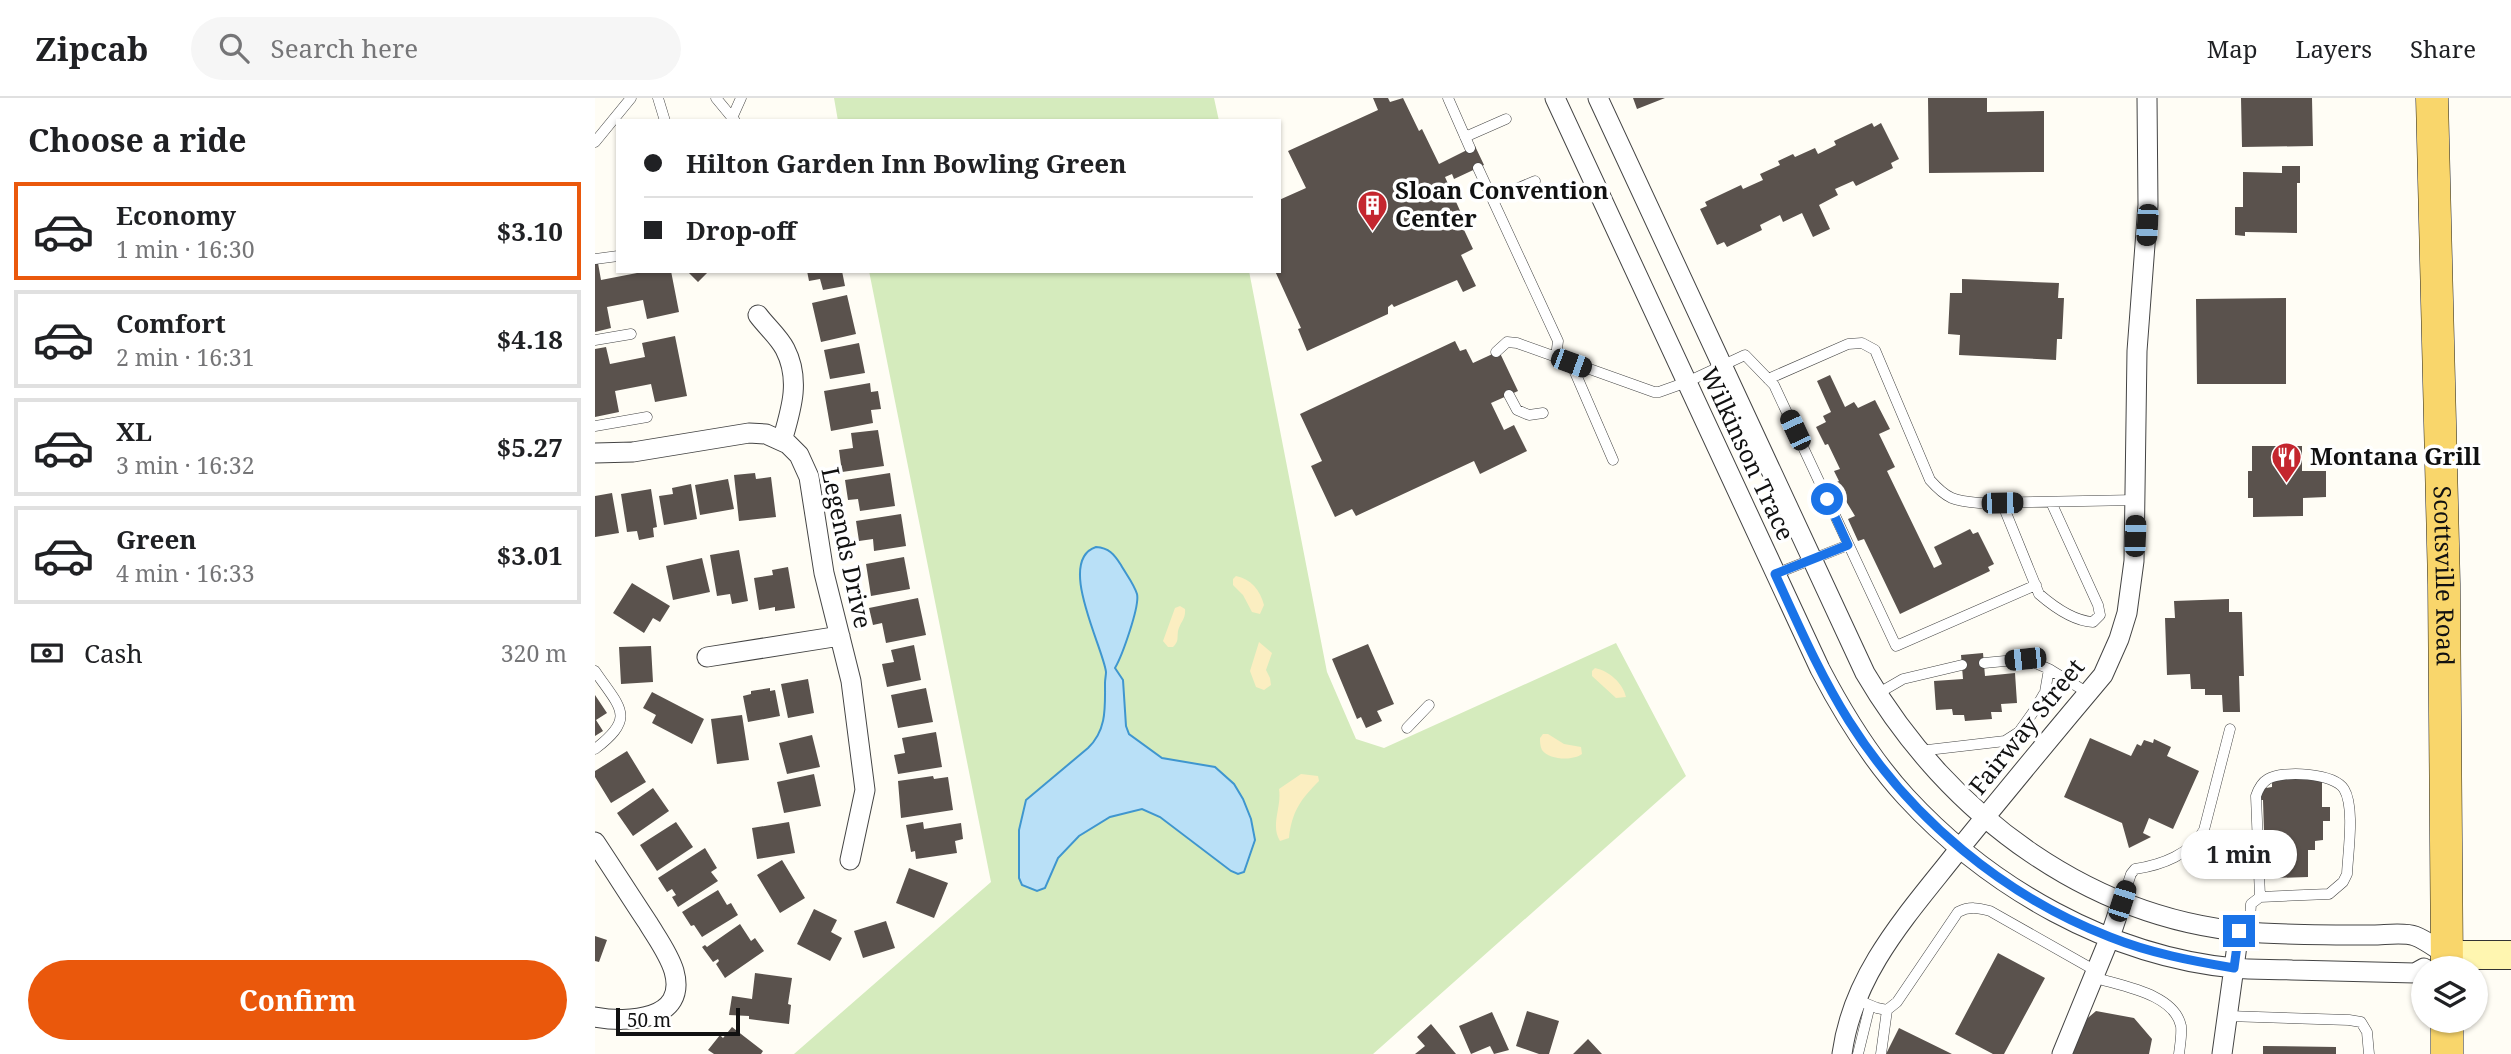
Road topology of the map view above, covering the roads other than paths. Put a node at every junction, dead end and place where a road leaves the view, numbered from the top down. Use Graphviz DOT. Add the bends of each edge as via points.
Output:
graph roads {
  1 [pos="631,98"];
  2 [pos="658,98"];
  3 [pos="716,98"];
  4 [pos="741,98"];
  5 [pos="1448,98"];
  6 [pos="1555,98"];
  7 [pos="1598,98"];
  8 [pos="2147,98"];
  9 [pos="2432,98"];
  10 [pos="663,119"];
  11 [pos="733,119"];
  12 [pos="1506,119"];
  13 [pos="1465,137"];
  14 [pos="595,142"];
  15 [pos="1470,148"];
  16 [pos="1478,167"];
  17 [pos="1535,181"];
  18 [pos="1493,199"];
  19 [pos="616,256"];
  20 [pos="595,259"];
  21 [pos="758,315"];
  22 [pos="631,334"];
  23 [pos="595,340"];
  24 [pos="1496,352"];
  25 [pos="1556,357"];
  26 [pos="1571,363"];
  27 [pos="1723,366"];
  28 [pos="1768,379"];
  29 [pos="1687,382"];
  30 [pos="1509,395"];
  31 [pos="1543,413"];
  32 [pos="647,417"];
  33 [pos="595,426"];
  34 [pos="782,441"];
  35 [pos="595,453"];
  36 [pos="1613,460"];
  37 [pos="2136,500"];
  38 [pos="2051,502"];
  39 [pos="2002,503"];
  40 [pos="1848,545"];
  41 [pos="1811,560"];
  42 [pos="1775,574"];
  43 [pos="2036,585"];
  44 [pos="840,636"];
  45 [pos="707,657"];
  46 [pos="1984,663"];
  47 [pos="1962,666"];
  48 [pos="2049,669"];
  49 [pos="595,671"];
  50 [pos="2088,693"];
  51 [pos="1877,694"];
  52 [pos="1429,705"];
  53 [pos="1407,728"];
  54 [pos="2230,729"];
  55 [pos="595,748"];
  56 [pos="1917,751"];
  57 [pos="1984,819"];
  58 [pos="595,842"];
  59 [pos="1960,848"];
  60 [pos="850,860"];
  61 [pos="2260,897"];
  62 [pos="2122,901"];
  63 [pos="2243,932"];
  64 [pos="2110,937"];
  65 [pos="2511,955"];
  66 [pos="2429,956"];
  67 [pos="2436,956"];
  68 [pos="2488,958"];
  69 [pos="2234,968"];
  70 [pos="2411,973"];
  71 [pos="2095,974"];
  72 [pos="1863,1002"];
  73 [pos="1887,1010"];
  74 [pos="2227,1016"];
  75 [pos="595,1017"];
  76 [pos="2447,1033"];
  77 [pos="1842,1054"];
  78 [pos="1858,1054"];
  79 [pos="1881,1054"];
  80 [pos="2062,1054"];
  81 [pos="2179,1054"];
  82 [pos="2222,1054"];
  83 [pos="2369,1054"];
  84 [pos="2447,1054"];
  1 -- 14 [label="lane"];
  2 -- 10 [label="lane"];
  3 -- 11 [label="lane"];
  4 -- 11 [label="lane"];
  5 -- 13 [label="lane"];
  6 -- 29 [label="street, Wilkinson Trace"];
  7 -- 27 [label="street, Wilkinson Trace"];
  8 -- 37 [label="street, Fairway Street" via="2148,205 2137,351"];
  9 -- 67 [label="main road, Scottsville Road" via="2444,584"];
  12 -- 13 [label="lane"];
  13 -- 15 [label="lane"];
  16 -- 18 [label="lane"];
  17 -- 18 [label="lane"];
  18 -- 25 [label="lane" via="1557,341"];
  19 -- 20 [label="lane"];
  21 -- 34 [label="street" via="785,348 794,373"];
  22 -- 23 [label="lane"];
  24 -- 25 [label="lane" via="1507,342"];
  25 -- 26 [label="lane"];
  26 -- 29 [label="lane" via="1654,392"];
  26 -- 36 [label="lane"];
  27 -- 28 [label="lane" via="1745,355"];
  27 -- 29 [label="lane"];
  27 -- 41 [label="street, Wilkinson Trace"];
  28 -- 39 [label="lane" via="1848,344 1862,343 1875,351 1930,480 1943,495 1957,501"];
  28 -- 40 [label="lane"];
  29 -- 42 [label="street, Wilkinson Trace"];
  30 -- 31 [label="lane" via="1517,410"];
  32 -- 33 [label="lane"];
  34 -- 35 [label="street" via="749,433 632,452"];
  34 -- 44 [label="street, Legends Drive" via="799,455 809,477 824,573"];
  37 -- 38 [label="lane"];
  37 -- 50 [label="street, Fairway Street" via="2127,613 2103,675"];
  38 -- 39 [label="lane"];
  38 -- 43 [label="lane" via="2100,615 2093,622 2082,622 2051,605"];
  39 -- 43 [label="lane"];
  40 -- 41 [label="lane"];
  40 -- 43 [label="lane" via="1896,646"];
  41 -- 42 [label="lane"];
  41 -- 51 [label="street, Wilkinson Trace"];
  42 -- 59 [label="street, Wilkinson Trace" via="1824,678 1866,747 1905,796"];
  44 -- 45 [label="street"];
  44 -- 60 [label="street, Legends Drive" via="851,681 865,790"];
  46 -- 48 [label="lane" via="2025,659"];
  47 -- 51 [label="lane" via="1903,679"];
  48 -- 50 [label="lane"];
  48 -- 56 [label="lane" via="2045,692 2034,711 2019,732 2005,741"];
  49 -- 55 [label="lane" via="619,706 621,721 615,733"];
  50 -- 57 [label="street, Fairway Street"];
  51 -- 56 [label="street, Wilkinson Trace"];
  52 -- 53 [label="lane"];
  54 -- 62 [label="lane" via="2197,842 2185,852 2135,869"];
  56 -- 57 [label="street, Wilkinson Trace"];
  57 -- 59 [label="street, Fairway Street"];
  57 -- 62 [label="street, Wilkinson Trace" via="2053,867"];
  58 -- 75 [label="street" via="662,946 674,970 675,984 669,1003 654,1015 622,1020"];
  59 -- 64 [label="street, Wilkinson Trace" via="2028,897"];
  59 -- 72 [label="street, Fairway Street" via="1875,962"];
  61 -- 61 [label="lane" via="2329,894 2347,874 2350,806 2343,786 2334,779 2277,776 2259,788"];
  61 -- 63 [label="lane" via="2251,904"];
  62 -- 63 [label="street, Wilkinson Trace" via="2174,918"];
  62 -- 64 [label="street"];
  63 -- 66 [label="street, Wilkinson Trace" via="2414,935"];
  63 -- 69 [label="street"];
  64 -- 69 [label="street, Wilkinson Trace" via="2168,956"];
  64 -- 71 [label="street"];
  65 -- 68 [label="street"];
  69 -- 70 [label="street, Wilkinson Trace"];
  69 -- 74 [label="street"];
  71 -- 73 [label="lane" via="1990,911 1967,908 1958,912"];
  71 -- 80 [label="street"];
  71 -- 81 [label="lane" via="2164,1002 2180,1025"];
  72 -- 73 [label="lane"];
  72 -- 77 [label="street, Fairway Street" via="1849,1018"];
  72 -- 78 [label="lane"];
  73 -- 79 [label="lane"];
  74 -- 82 [label="street"];
  74 -- 83 [label="lane" via="2361,1022"];
  76 -- 84 [label="main road"];
}
